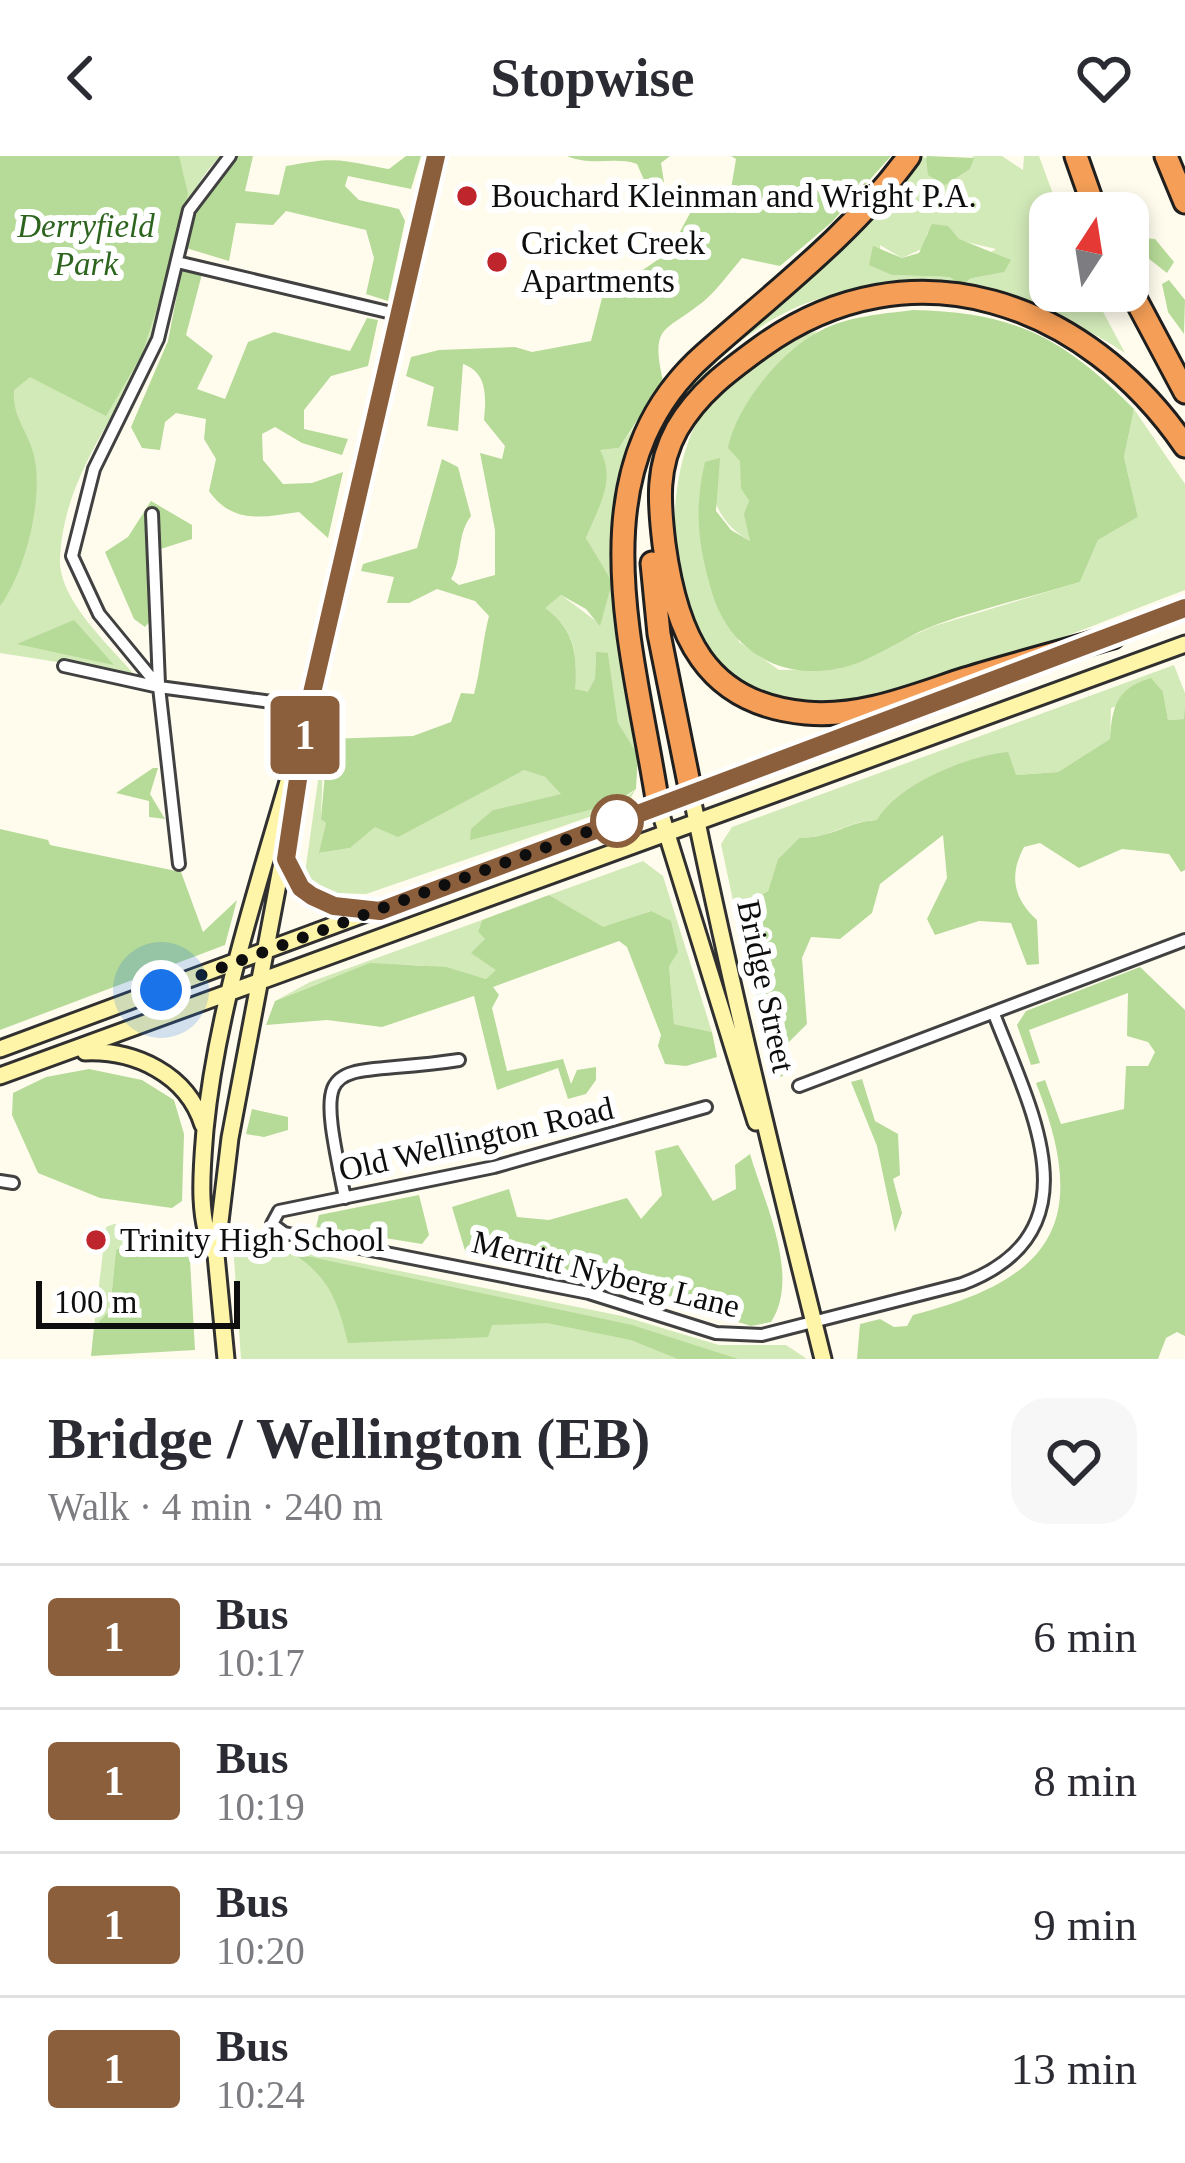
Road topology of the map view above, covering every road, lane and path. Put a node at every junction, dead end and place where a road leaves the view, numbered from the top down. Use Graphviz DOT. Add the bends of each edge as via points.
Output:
graph roads {
  1 [pos="230,156"];
  2 [pos="435,156"];
  3 [pos="909,156"];
  4 [pos="1076,156"];
  5 [pos="1166,156"];
  6 [pos="1089,192"];
  7 [pos="1185,202"];
  8 [pos="177,262"];
  9 [pos="1142,312"];
  10 [pos="397,314"];
  11 [pos="1185,392"];
  12 [pos="1185,446"];
  13 [pos="658,496"];
  14 [pos="152,514"];
  15 [pos="1185,608"];
  16 [pos="1113,637"];
  17 [pos="1185,644"];
  18 [pos="64,666"];
  19 [pos="159,687"];
  20 [pos="309,706"];
  21 [pos="691,794"];
  22 [pos="658,805"];
  23 [pos="697,823"];
  24 [pos="666,835"];
  25 [pos="286,859"];
  26 [pos="179,864"];
  27 [pos="380,911"];
  28 [pos="1185,940"];
  29 [pos="268,950"];
  30 [pos="240,961"];
  31 [pos="262,983"];
  32 [pos="232,993"];
  33 [pos="994,1014"];
  34 [pos="0,1049"];
  35 [pos="70,1053"];
  36 [pos="459,1060"];
  37 [pos="0,1076"];
  38 [pos="799,1086"];
  39 [pos="706,1107"];
  40 [pos="205,1132"];
  41 [pos="771,1164"];
  42 [pos="345,1198"];
  43 [pos="276,1230"];
  44 [pos="216,1256"];
  45 [pos="814,1323"];
  46 [pos="226,1359"];
  47 [pos="823,1359"];
  1 -- 8 [label="street" via="193,201"];
  2 -- 10 [label="main road"];
  3 -- 22 [label="highway" via="864,214 700,358 662,403 632,459 624,578"];
  4 -- 6 [label="highway"];
  5 -- 7 [label="highway"];
  8 -- 10 [label="street"];
  8 -- 19 [label="street" via="149,365 89,481 72,556 98,614"];
  9 -- 11 [label="highway"];
  10 -- 20 [label="main road"];
  12 -- 13 [label="highway" via="1124,371 1059,326 985,300 890,297 800,324 721,375 677,430"];
  13 -- 16 [label="highway" via="678,622 719,679 773,708 867,709"];
  13 -- 21 [label="highway" via="652,557 659,634"];
  14 -- 19 [label="street"];
  15 -- 16 [label="main road"];
  16 -- 21 [label="main road"];
  17 -- 23 [label="main road"];
  18 -- 19 [label="street"];
  19 -- 20 [label="street"];
  19 -- 26 [label="street"];
  20 -- 25 [label="main road"];
  20 -- 30 [label="main road"];
  21 -- 22 [label="main road"];
  21 -- 23 [label="main road, Bridge Street"];
  22 -- 24 [label="main road, Bridge Street"];
  22 -- 27 [label="main road"];
  23 -- 24 [label="main road"];
  23 -- 41 [label="main road, Bridge Street"];
  24 -- 31 [label="main road"];
  24 -- 41 [label="main road, Bridge Street"];
  25 -- 27 [label="main road" via="312,896"];
  25 -- 29 [label="main road"];
  27 -- 29 [label="main road"];
  28 -- 33 [label="street"];
  29 -- 30 [label="main road"];
  29 -- 31 [label="main road"];
  30 -- 31 [label="main road"];
  30 -- 32 [label="main road"];
  30 -- 34 [label="main road"];
  31 -- 32 [label="main road"];
  31 -- 44 [label="main road"];
  32 -- 35 [label="main road"];
  32 -- 40 [label="main road"];
  33 -- 38 [label="street"];
  33 -- 45 [label="street, Merritt Nyberg Lane" via="1044,1150 1044,1197 1025,1240 976,1278"];
  35 -- 37 [label="main road"];
  35 -- 40 [label="main road" via="146,1061 193,1102"];
  36 -- 42 [label="street" via="339,1076 329,1111"];
  39 -- 42 [label="street, Old Wellington Road" via="494,1167"];
  40 -- 44 [label="main road" via="204,1198"];
  41 -- 45 [label="main road, Bridge Street"];
  42 -- 43 [label="street, Old Wellington Road" via="279,1211"];
  43 -- 45 [label="street, Merritt Nyberg Lane" via="590,1293 716,1333"];
  44 -- 46 [label="main road"];
  45 -- 47 [label="main road, Bridge Street"];
}
